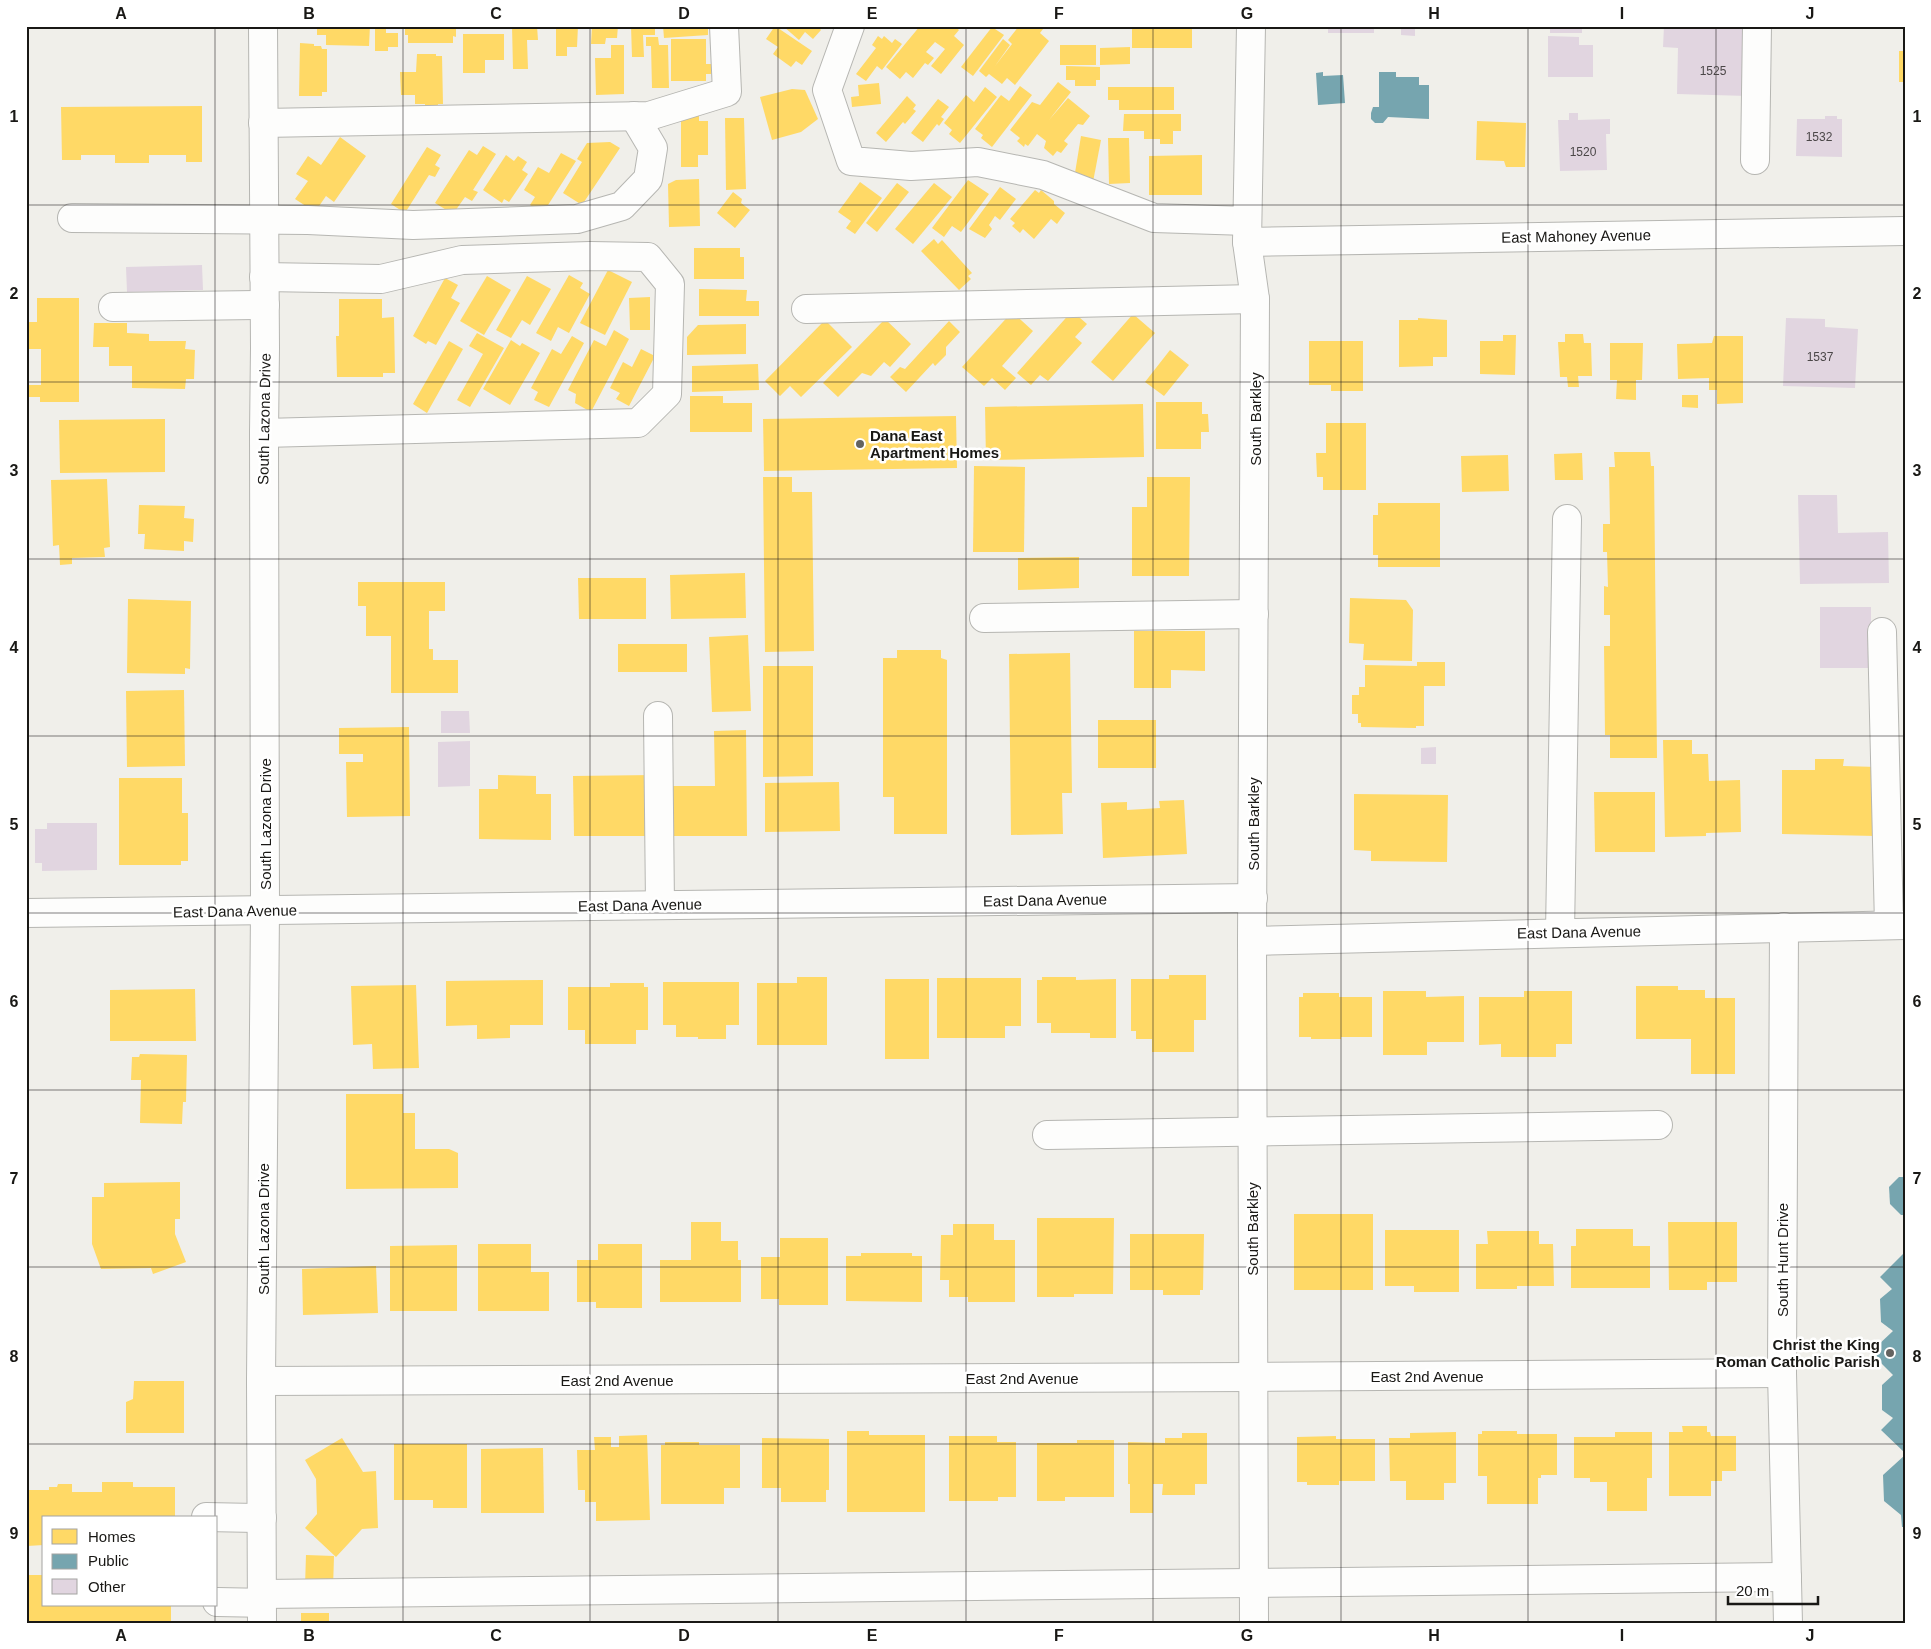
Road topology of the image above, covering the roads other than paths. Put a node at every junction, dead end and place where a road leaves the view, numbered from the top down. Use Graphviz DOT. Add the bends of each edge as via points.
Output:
graph roads {
  1 [pos="263,26"];
  2 [pos="724,26"];
  3 [pos="850,26"];
  4 [pos="1251,26"];
  5 [pos="1757,26"];
  6 [pos="634,116"];
  7 [pos="263,123"];
  8 [pos="1755,160"];
  9 [pos="72,218"];
  10 [pos="264,220"];
  11 [pos="1905,231"];
  12 [pos="1247,232"];
  13 [pos="264,277"];
  14 [pos="1255,299"];
  15 [pos="265,305"];
  16 [pos="113,307"];
  17 [pos="806,309"];
  18 [pos="264,433"];
  19 [pos="1567,519"];
  20 [pos="1254,614"];
  21 [pos="984,618"];
  22 [pos="1882,632"];
  23 [pos="658,716"];
  24 [pos="1253,898"];
  25 [pos="660,905"];
  26 [pos="265,910"];
  27 [pos="26,913"];
  28 [pos="1897,925"];
  29 [pos="1784,927"];
  30 [pos="1560,932"];
  31 [pos="1252,941"];
  32 [pos="1658,1125"];
  33 [pos="1252,1131"];
  34 [pos="1047,1135"];
  35 [pos="1782,1373"];
  36 [pos="1252,1378"];
  37 [pos="262,1381"];
  38 [pos="218,1516"];
  39 [pos="262,1518"];
  40 [pos="1787,1577"];
  41 [pos="1254,1583"];
  42 [pos="218,1602"];
  43 [pos="262,1606"];
  44 [pos="1254,1623"];
  45 [pos="1788,1623"];
  1 -- 7 [label="street, South Lazona Drive"];
  2 -- 6 [label="street" via="727,92 649,116"];
  3 -- 12 [label="street, East Mahoney Avenue" via="828,90 851,161 911,166 978,162 1043,175 1154,218"];
  4 -- 12 [label="street, South Barkley"];
  5 -- 8 [label="street"];
  6 -- 7 [label="street"];
  6 -- 10 [label="street" via="653,148 648,179 622,206 577,219 413,225"];
  7 -- 10 [label="street, South Lazona Drive"];
  9 -- 10 [label="street"];
  10 -- 13 [label="street, South Lazona Drive"];
  11 -- 12 [label="street, East Mahoney Avenue"];
  12 -- 14 [label="street, South Barkley"];
  13 -- 15 [label="street, South Lazona Drive"];
  13 -- 18 [label="street" via="382,279 462,260 600,256 648,257 670,284 667,394 638,423"];
  14 -- 17 [label="street"];
  14 -- 20 [label="street, South Barkley"];
  15 -- 16 [label="street"];
  15 -- 18 [label="street, South Lazona Drive"];
  18 -- 26 [label="street, South Lazona Drive"];
  19 -- 30 [label="street"];
  20 -- 21 [label="street"];
  20 -- 24 [label="street, South Barkley"];
  22 -- 28 [label="street"];
  23 -- 25 [label="street"];
  24 -- 25 [label="street, East Dana Avenue"];
  24 -- 31 [label="street, South Barkley"];
  25 -- 26 [label="street, East Dana Avenue"];
  26 -- 27 [label="street, East Dana Avenue"];
  26 -- 37 [label="street, South Lazona Drive"];
  28 -- 29 [label="street, East Dana Avenue"];
  29 -- 30 [label="street, East Dana Avenue"];
  29 -- 35 [label="street, South Hunt Drive"];
  30 -- 31 [label="street, East Dana Avenue"];
  31 -- 33 [label="street, South Barkley"];
  32 -- 33 [label="street"];
  33 -- 34 [label="street"];
  33 -- 36 [label="street, South Barkley"];
  35 -- 36 [label="street, East 2nd Avenue"];
  35 -- 40 [label="street, South Hunt Drive"];
  36 -- 37 [label="street, East 2nd Avenue"];
  36 -- 41 [label="street, South Barkley"];
  37 -- 39 [label="street, South Lazona Drive"];
  38 -- 39 [label="street"];
  39 -- 43 [label="street, South Lazona Drive"];
  40 -- 41 [label="street"];
  40 -- 45 [label="street, South Hunt Drive"];
  41 -- 43 [label="street"];
  41 -- 44 [label="street, South Barkley"];
  42 -- 43 [label="street"];
}
